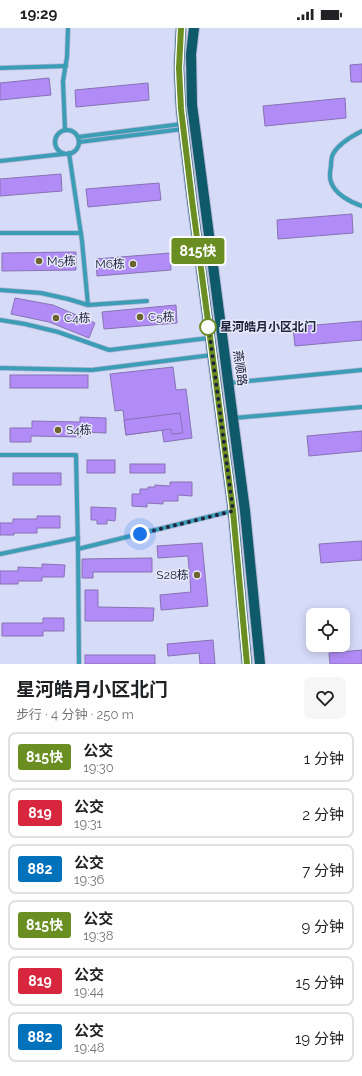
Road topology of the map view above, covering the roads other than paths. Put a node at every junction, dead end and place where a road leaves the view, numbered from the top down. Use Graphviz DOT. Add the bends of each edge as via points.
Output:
graph roads {
  1 [pos="68,28"];
  2 [pos="182,28"];
  3 [pos="194,28"];
  4 [pos="66,66"];
  5 [pos="0,68"];
  6 [pos="183,126"];
  7 [pos="65,130"];
  8 [pos="362,130"];
  9 [pos="78,139"];
  10 [pos="67,153"];
  11 [pos="0,160"];
  12 [pos="362,206"];
  13 [pos="0,233"];
  14 [pos="81,233"];
  15 [pos="0,290"];
  16 [pos="147,301"];
  17 [pos="88,305"];
  18 [pos="0,320"];
  19 [pos="210,338"];
  20 [pos="212,355"];
  21 [pos="0,368"];
  22 [pos="362,370"];
  23 [pos="229,383"];
  24 [pos="362,407"];
  25 [pos="233,418"];
  26 [pos="0,454"];
  27 [pos="233,511"];
  28 [pos="78,538"];
  29 [pos="78,549"];
  30 [pos="0,554"];
  31 [pos="78,664"];
  32 [pos="247,664"];
  33 [pos="260,664"];
  1 -- 4 [label="lane"];
  2 -- 6 [label="main road" via="179,68"];
  3 -- 23 [label="main road, 燕顺路" via="191,54 192,105"];
  4 -- 5 [label="lane"];
  4 -- 7 [label="lane" via="63,81"];
  6 -- 9 [label="lane"];
  6 -- 19 [label="main road"];
  7 -- 9 [label="lane" via="73,132"];
  7 -- 10 [label="lane" via="58,134 55,144 60,152"];
  8 -- 12 [label="lane" via="349,138 333,154 330,180 343,196"];
  9 -- 10 [label="lane" via="77,148"];
  10 -- 11 [label="lane"];
  10 -- 14 [label="lane"];
  13 -- 14 [label="lane"];
  14 -- 17 [label="lane"];
  15 -- 17 [label="lane" via="42,293"];
  16 -- 17 [label="lane"];
  18 -- 19 [label="lane" via="58,332 109,350"];
  19 -- 20 [label="main road"];
  20 -- 21 [label="lane" via="92,370"];
  20 -- 27 [label="main road"];
  22 -- 23 [label="lane"];
  23 -- 25 [label="main road, 燕顺路"];
  24 -- 25 [label="lane"];
  25 -- 33 [label="main road, 燕顺路"];
  26 -- 28 [label="lane" via="76,455"];
  27 -- 29 [label="lane"];
  27 -- 32 [label="main road"];
  28 -- 29 [label="lane"];
  28 -- 30 [label="lane"];
  29 -- 31 [label="lane"];
}
